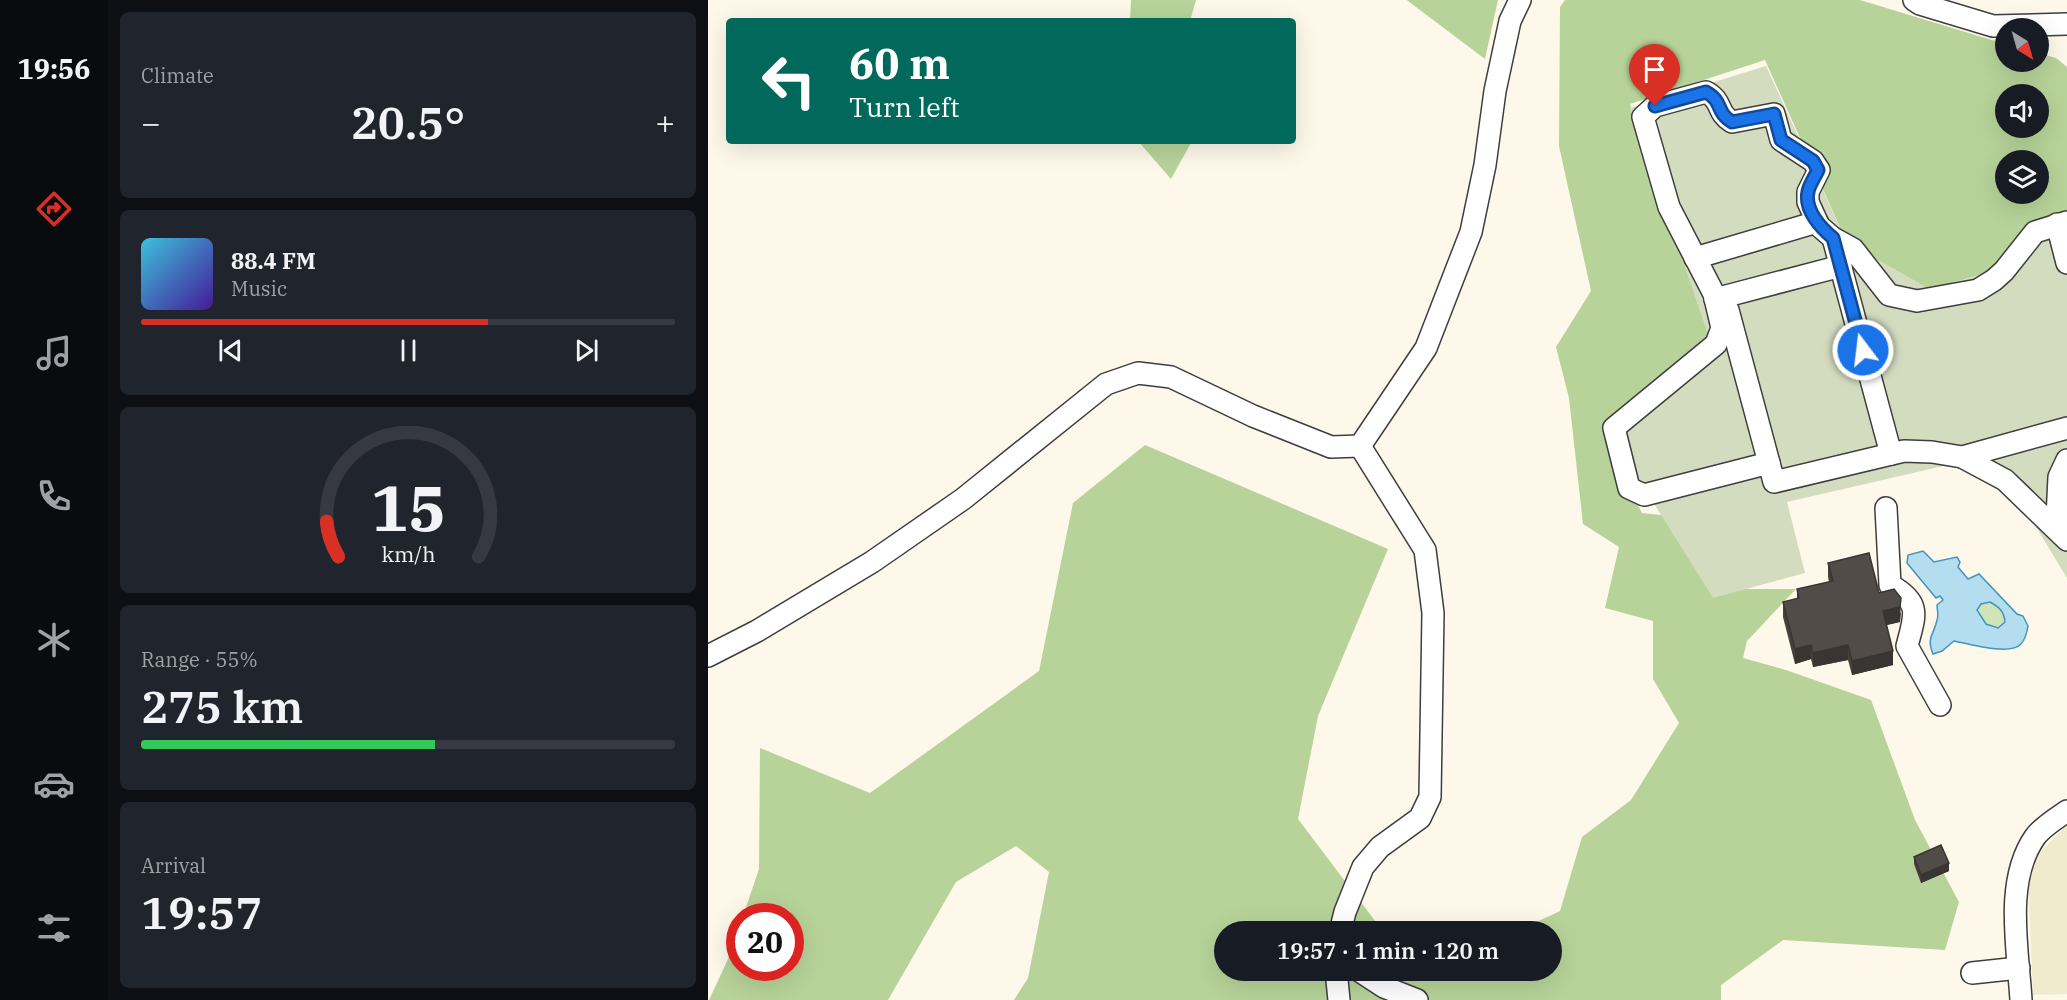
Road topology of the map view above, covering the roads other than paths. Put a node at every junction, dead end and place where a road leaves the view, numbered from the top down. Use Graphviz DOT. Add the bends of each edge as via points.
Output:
graph roads {
  1 [pos="1520,0"];
  2 [pos="1914,0"];
  3 [pos="2067,24"];
  4 [pos="1817,222"];
  5 [pos="2062,223"];
  6 [pos="1833,238"];
  7 [pos="1695,258"];
  8 [pos="2067,263"];
  9 [pos="1840,266"];
  10 [pos="1720,298"];
  11 [pos="2067,428"];
  12 [pos="1360,446"];
  13 [pos="1891,454"];
  14 [pos="1962,457"];
  15 [pos="2067,459"];
  16 [pos="1769,463"];
  17 [pos="1886,508"];
  18 [pos="2067,540"];
  19 [pos="708,656"];
  20 [pos="1940,705"];
  21 [pos="2061,815"];
  22 [pos="1343,921"];
  23 [pos="2019,968"];
  24 [pos="1972,973"];
  25 [pos="1337,981"];
  26 [pos="1375,981"];
  27 [pos="1339,1000"];
  28 [pos="1417,1000"];
  29 [pos="2021,1000"];
  1 -- 12 [label="street" via="1510,21 1495,91 1472,232 1426,348"];
  2 -- 3 [label="street" via="1994,26"];
  4 -- 6 [label="street"];
  4 -- 7 [label="street"];
  4 -- 7 [label="street" via="1808,192 1818,170 1813,161 1781,140 1774,114 1732,122 1723,117 1716,97 1706,92 1655,106 1643,117 1670,207"];
  5 -- 6 [label="street" via="2035,232 2004,271 1978,290 1917,301 1889,295 1852,249"];
  5 -- 8 [label="street"];
  6 -- 9 [label="street"];
  7 -- 10 [label="street"];
  9 -- 10 [label="street"];
  9 -- 13 [label="street"];
  10 -- 16 [label="street"];
  10 -- 16 [label="street" via="1722,328 1716,344 1614,428 1629,488 1644,495"];
  11 -- 14 [label="street"];
  12 -- 19 [label="street" via="1331,447 1253,416 1171,376 1138,373 1106,384 963,500 872,562"];
  12 -- 22 [label="street" via="1425,550 1433,613 1430,797 1420,818 1380,847 1363,867"];
  13 -- 14 [label="street" via="1932,452"];
  13 -- 16 [label="street" via="1774,482"];
  14 -- 18 [label="street" via="2005,480"];
  15 -- 18 [label="street" via="2060,477 2057,518"];
  17 -- 20 [label="street" via="1890,585 1907,594 1916,615 1907,646"];
  21 -- 23 [label="street" via="2035,836 2018,874"];
  23 -- 24 [label="street"];
  23 -- 29 [label="street"];
  25 -- 27 [label="street"];
  26 -- 28 [label="street"];
}
